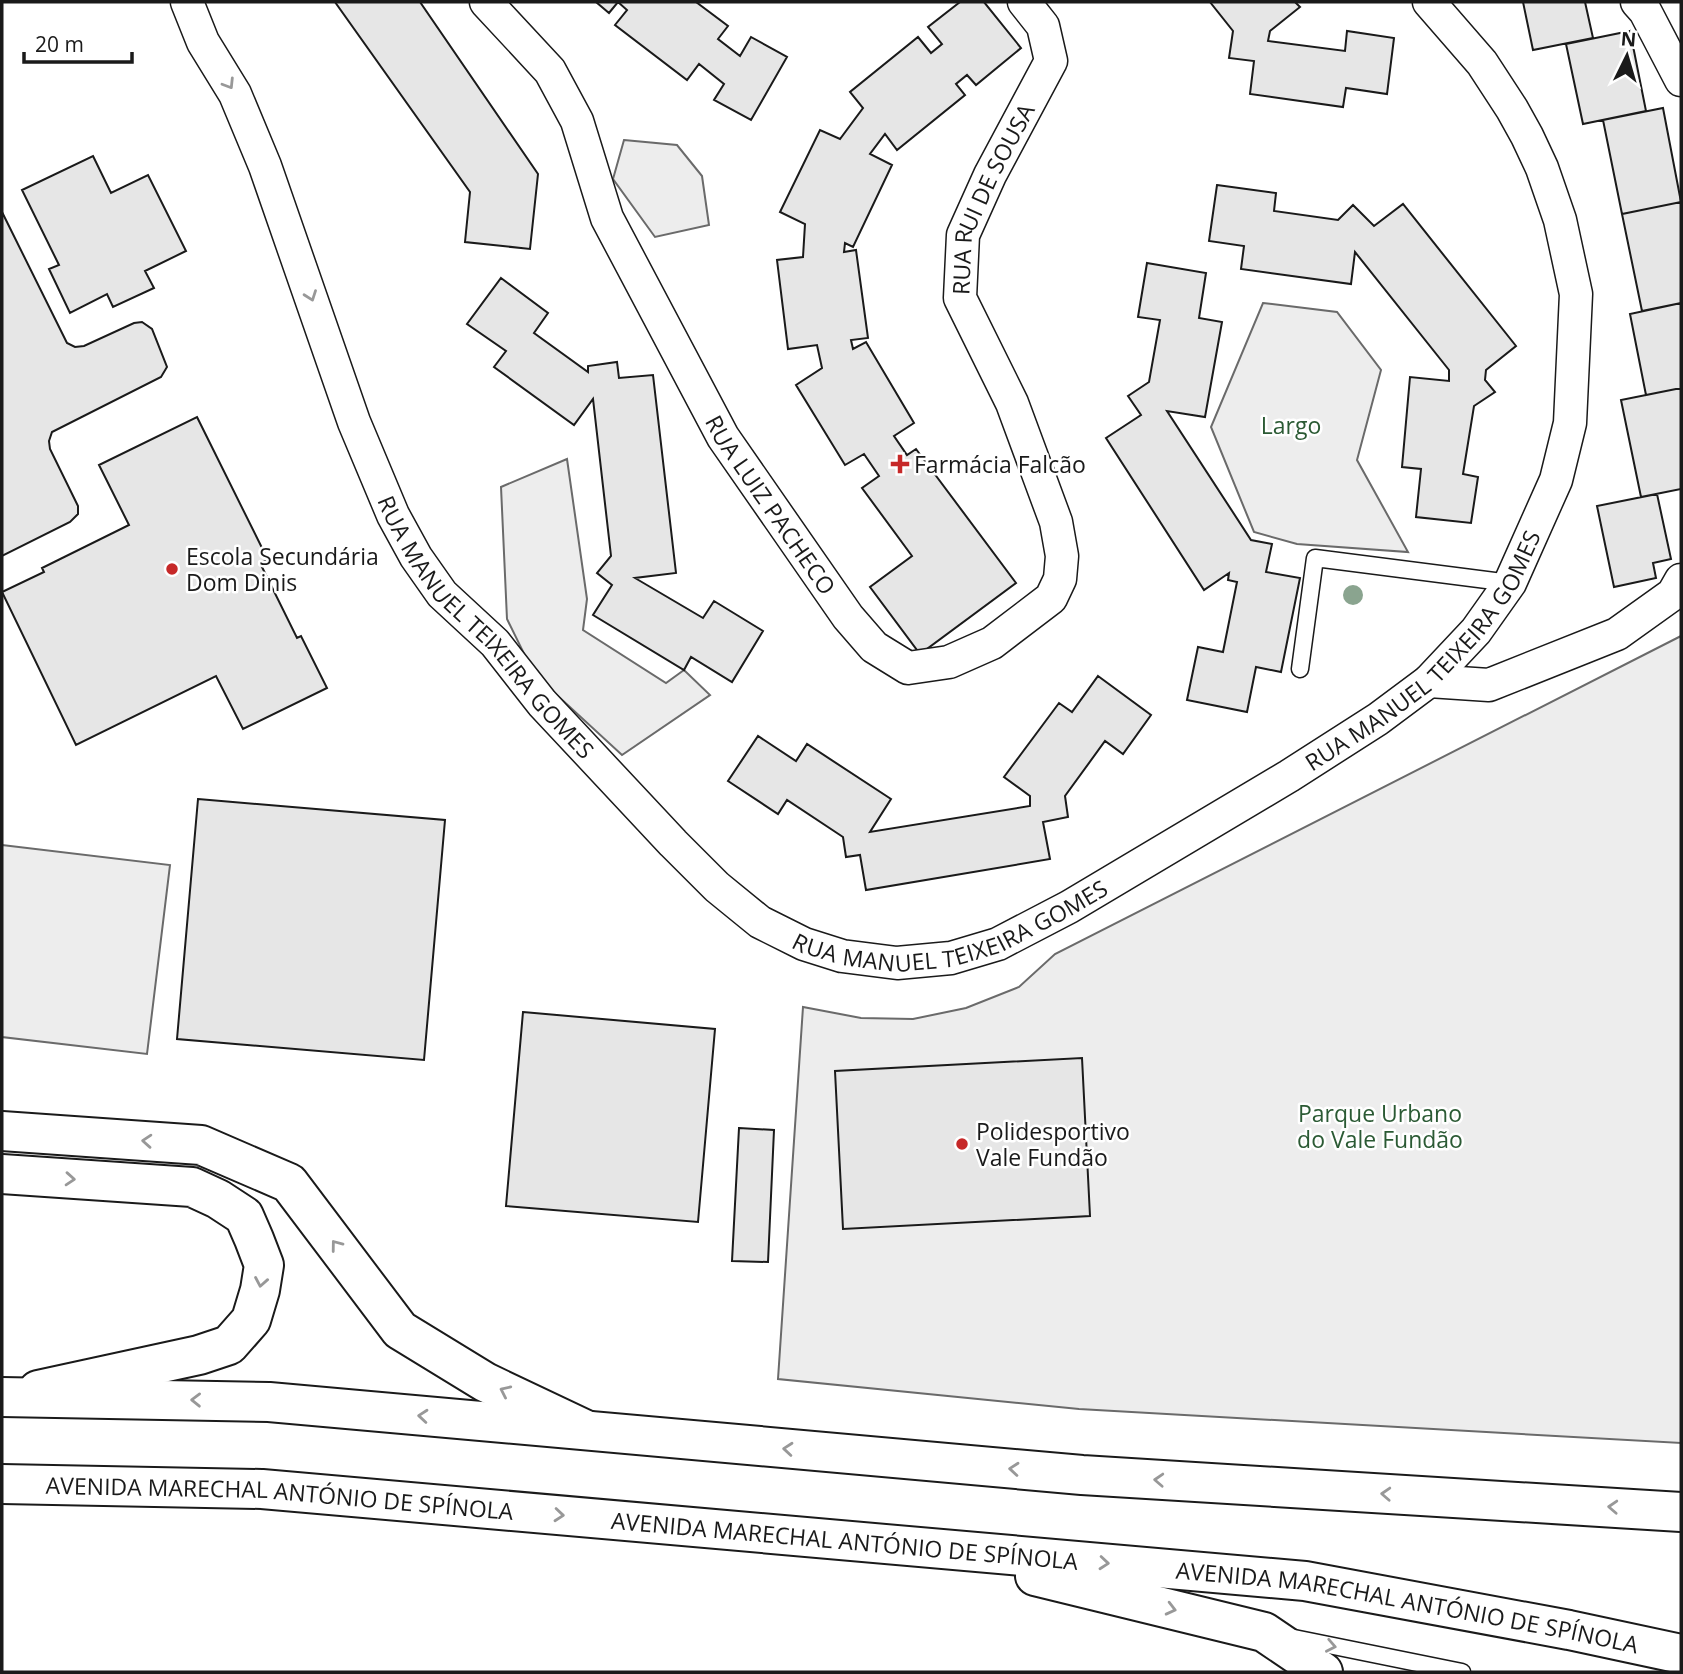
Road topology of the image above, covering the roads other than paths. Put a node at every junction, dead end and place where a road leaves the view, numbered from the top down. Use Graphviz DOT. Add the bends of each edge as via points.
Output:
graph roads {
  1 [pos="187,2"];
  2 [pos="486,2"];
  3 [pos="1024,2"];
  4 [pos="1429,2"];
  5 [pos="1637,2"];
  6 [pos="1681,80"];
  7 [pos="1012,403"];
  8 [pos="1681,580"];
  9 [pos="1510,583"];
  10 [pos="1300,669"];
  11 [pos="1429,681"];
  12 [pos="2,1131"];
  13 [pos="2,1174"];
  14 [pos="3,1397"];
  15 [pos="588,1431"];
  16 [pos="2,1484"];
  17 [pos="1681,1511"];
  18 [pos="914,1546"];
  19 [pos="1264,1632"];
  20 [pos="1681,1654"];
  21 [pos="1322,1672"];
  22 [pos="1462,1672"];
  1 -- 11 [label="street, RUA MANUEL TEIXEIRA GOMES, one-way" via="203,42 235,94 265,166 354,422 416,557 442,594 495,643 542,704 673,843 760,922 842,956 897,963 951,958 998,944 1289,776"];
  2 -- 7 [label="street, RUA LUIZ PACHECO" via="550,71 578,121 607,218 723,437 848,617 874,647 908,668 949,662 992,643 1051,598 1060,579 1062,556 1056,522"];
  3 -- 7 [label="street, RUA RUI DE SOUSA" via="1043,26 1051,61 963,235 960,298"];
  4 -- 9 [label="street, RUA MANUEL TEIXEIRA GOMES" via="1482,63 1527,136 1560,220 1576,294 1570,423 1556,480"];
  5 -- 6 [label="street"];
  8 -- 11 [label="street" via="1673,594 1617,634 1489,685"];
  9 -- 10 [label="lane" via="1315,558"];
  9 -- 11 [label="street, RUA MANUEL TEIXEIRA GOMES" via="1476,631"];
  15 -- 12 [label="main road, one-way" via="485,1381 400,1330 289,1183 201,1145"];
  13 -- 14 [label="main road, one-way" via="192,1187 244,1216 264,1265 251,1320 229,1345"];
  15 -- 14 [label="main road, one-way" via="269,1402"];
  17 -- 15 [label="main road, one-way" via="1082,1475"];
  16 -- 18 [label="main road, AVENIDA MARECHAL ANTÓNIO DE SPÍNOLA, one-way" via="262,1489"];
  18 -- 19 [label="main road, one-way"];
  18 -- 20 [label="main road, AVENIDA MARECHAL ANTÓNIO DE SPÍNOLA, one-way" via="1305,1581"];
  19 -- 21 [label="main road"];
  19 -- 22 [label="lane, one-way"];
}
